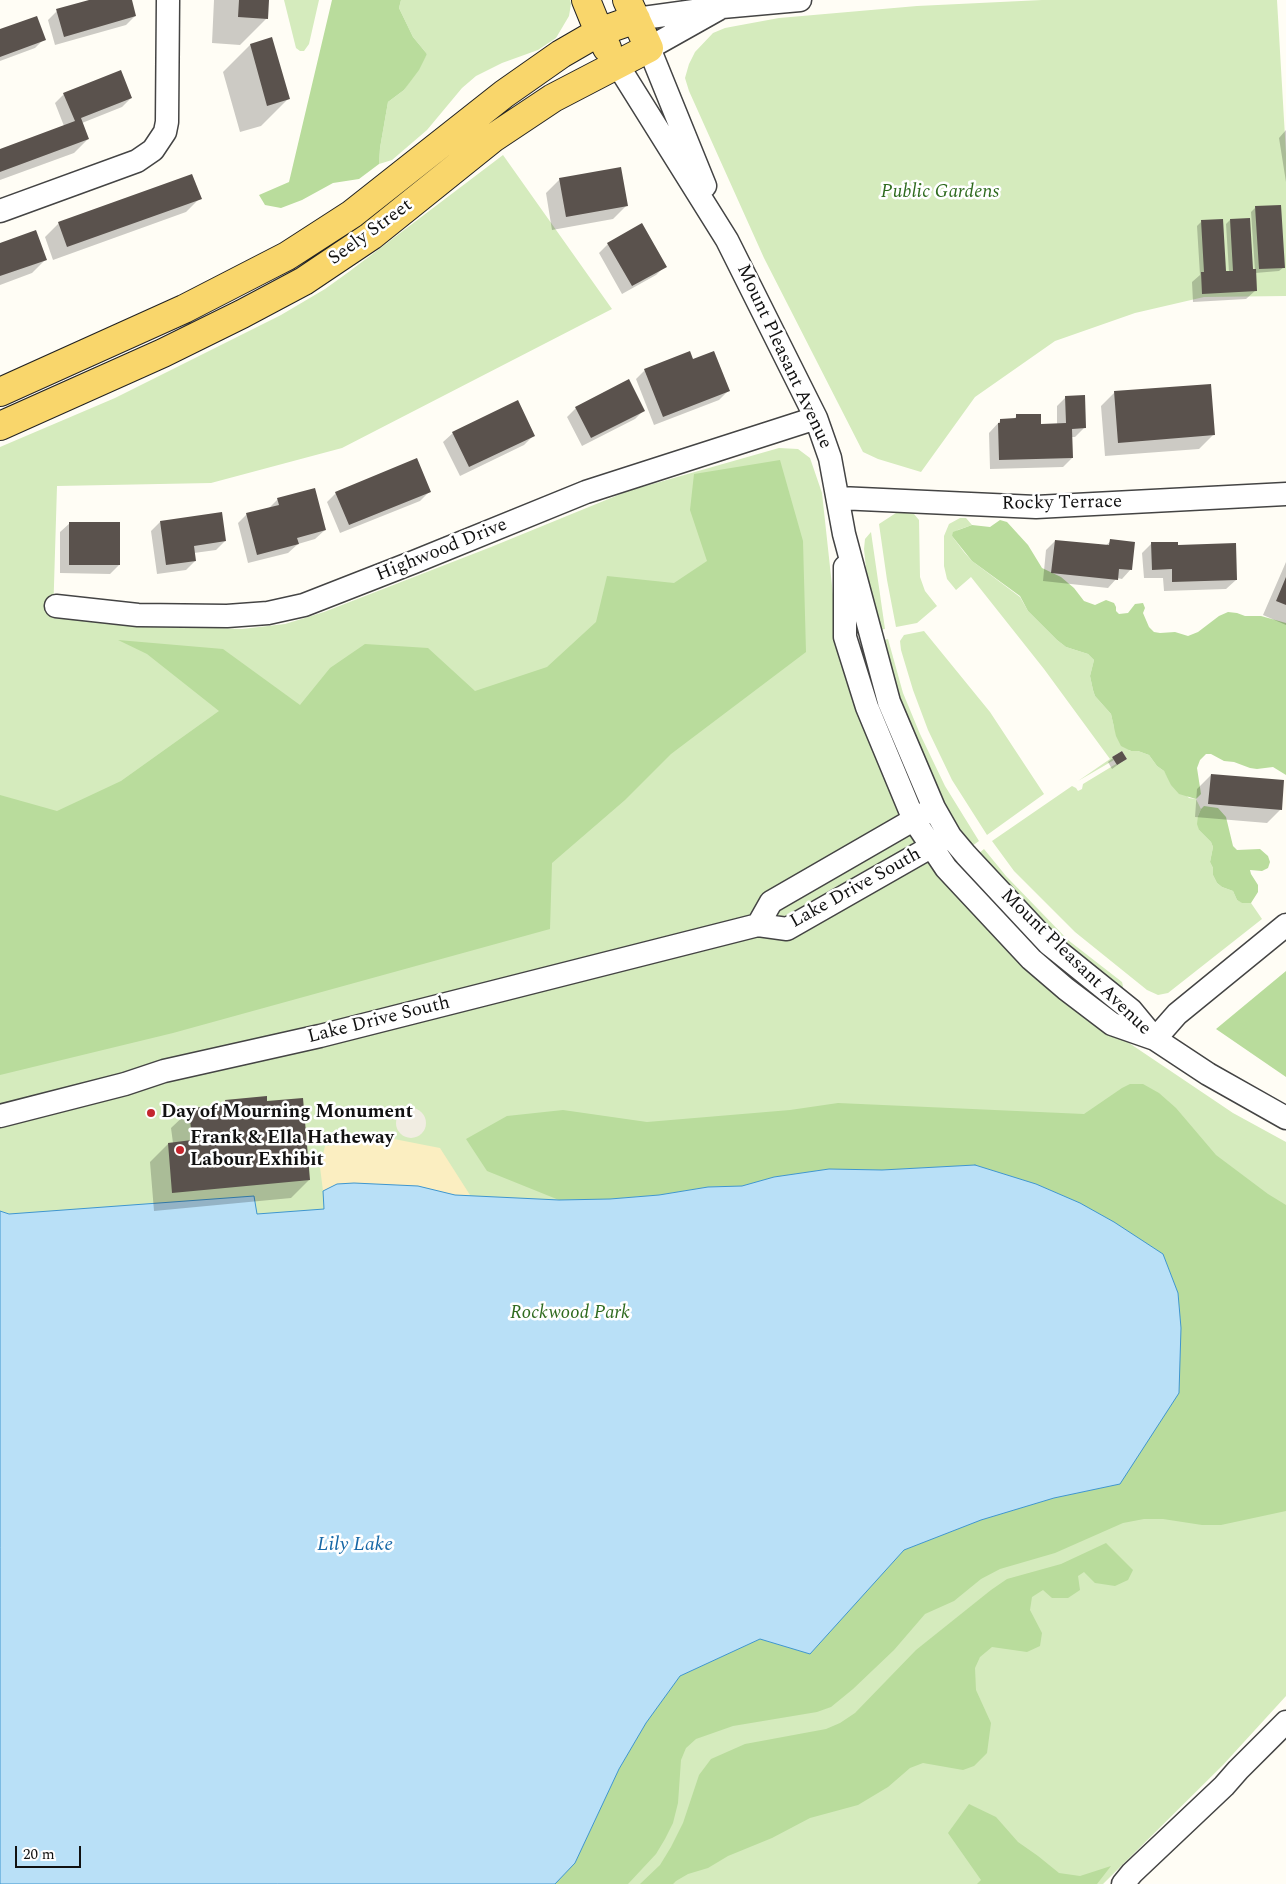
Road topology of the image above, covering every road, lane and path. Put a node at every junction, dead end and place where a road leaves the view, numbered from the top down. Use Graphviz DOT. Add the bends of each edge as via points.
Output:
graph roads {
  1 [pos="168,0"];
  2 [pos="586,0"];
  3 [pos="800,0"];
  4 [pos="722,7"];
  5 [pos="632,10"];
  6 [pos="599,32"];
  7 [pos="648,48"];
  8 [pos="617,64"];
  9 [pos="0,211"];
  10 [pos="727,240"];
  11 [pos="0,392"];
  12 [pos="816,418"];
  13 [pos="0,426"];
  14 [pos="1286,494"];
  15 [pos="839,498"];
  16 [pos="844,534"];
  17 [pos="56,606"];
  18 [pos="934,808"];
  19 [pos="914,820"];
  20 [pos="950,836"];
  21 [pos="931,847"];
  22 [pos="758,925"];
  23 [pos="1286,925"];
  24 [pos="1155,1039"];
  25 [pos="0,1116"];
  26 [pos="1286,1118"];
  27 [pos="1286,1722"];
  28 [pos="1123,1884"];
  1 -- 9 [label="street" via="168,122 154,150 137,161"];
  2 -- 6 [label="main road, Mount Pleasant Avenue"];
  3 -- 4 [label="street, Seely Street"];
  4 -- 5 [label="street, Seely Street"];
  4 -- 7 [label="street, Seely Street"];
  5 -- 6 [label="main road, Seely Street"];
  5 -- 7 [label="main road"];
  6 -- 8 [label="main road, Mount Pleasant Avenue"];
  6 -- 11 [label="main road, Seely Street" via="504,94 318,238 224,290"];
  7 -- 8 [label="main road, Seely Street"];
  7 -- 10 [label="street, Mount Pleasant Avenue"];
  8 -- 10 [label="street, Mount Pleasant Avenue"];
  8 -- 13 [label="main road, Seely Street" via="553,98 493,138 371,236 296,285 142,364"];
  10 -- 12 [label="street, Mount Pleasant Avenue"];
  12 -- 15 [label="street, Mount Pleasant Avenue"];
  12 -- 17 [label="street, Highwood Drive" via="586,492 304,605 268,613 227,616 138,615"];
  14 -- 15 [label="street, Rocky Terrace" via="1036,507"];
  15 -- 16 [label="street, Mount Pleasant Avenue"];
  16 -- 18 [label="street, Mount Pleasant Avenue" via="889,702"];
  16 -- 19 [label="street, Mount Pleasant Avenue" via="846,637 867,707"];
  18 -- 19 [label="street, Lake Drive South"];
  18 -- 20 [label="street, Mount Pleasant Avenue"];
  19 -- 21 [label="street, Mount Pleasant Avenue"];
  19 -- 22 [label="street, Lake Drive South" via="771,902"];
  20 -- 21 [label="street, Lake Drive South"];
  20 -- 24 [label="street, Mount Pleasant Avenue" via="1049,944 1131,1010"];
  21 -- 22 [label="street, Lake Drive South" via="787,929"];
  21 -- 24 [label="street, Mount Pleasant Avenue" via="946,868 1031,959 1112,1024"];
  22 -- 25 [label="street, Lake Drive South" via="339,1031 164,1071"];
  23 -- 24 [label="street, Mount Pleasant Avenue" via="1177,1014"];
  24 -- 26 [label="street" via="1208,1074"];
  27 -- 28 [label="street"];
}
